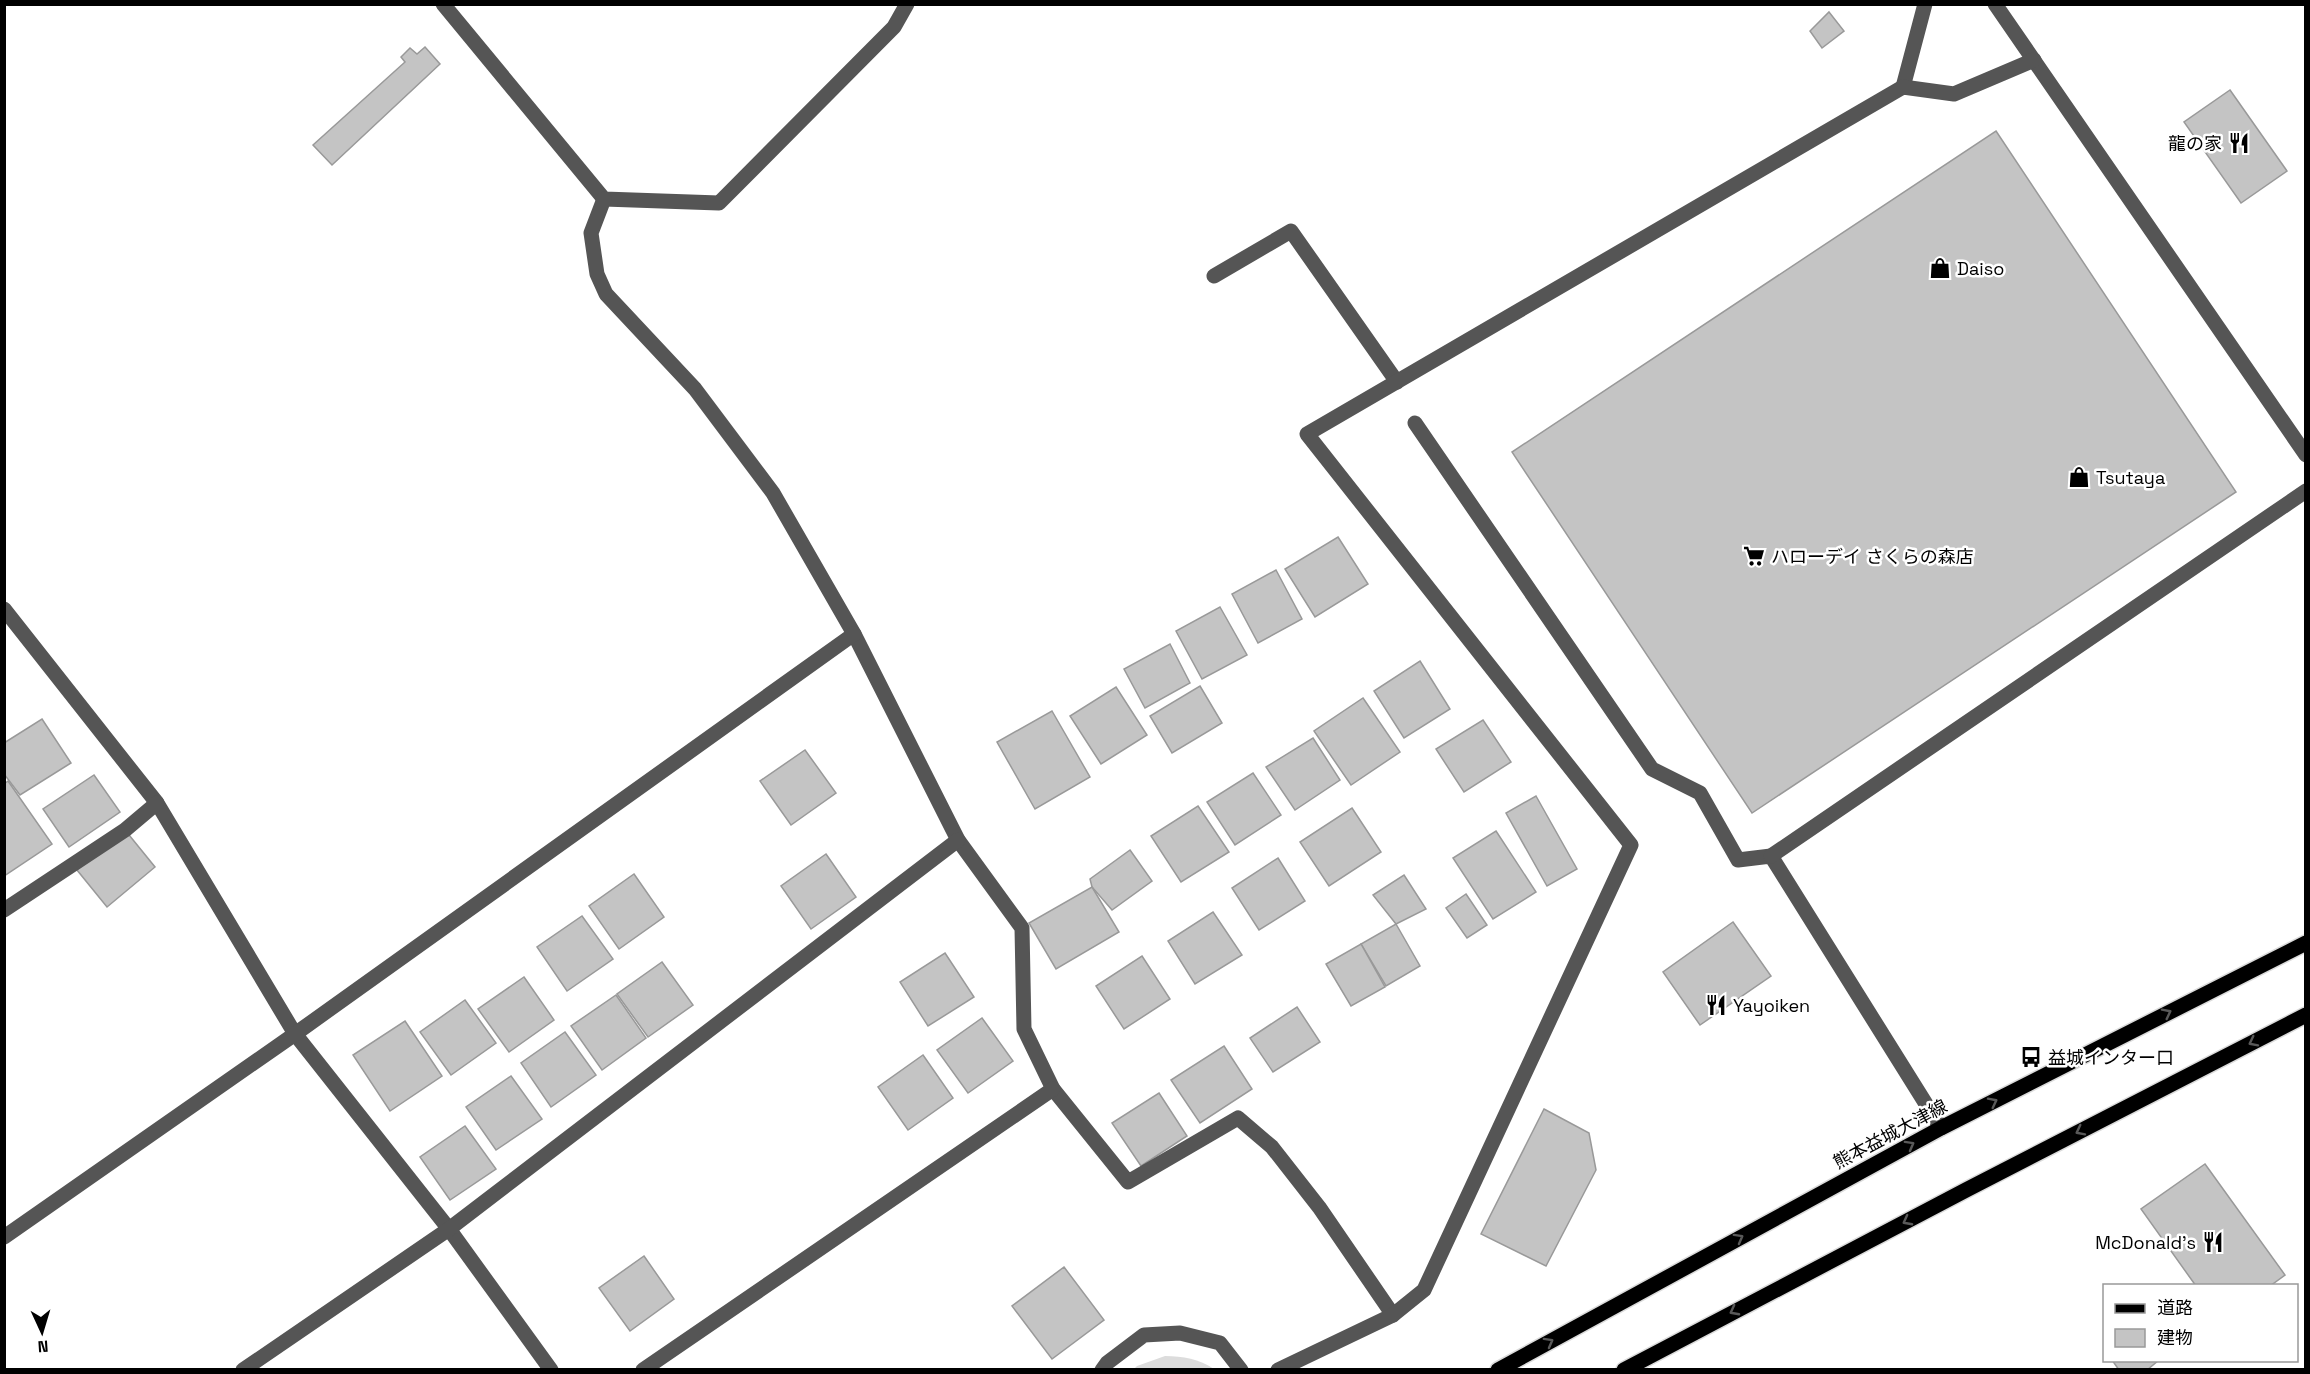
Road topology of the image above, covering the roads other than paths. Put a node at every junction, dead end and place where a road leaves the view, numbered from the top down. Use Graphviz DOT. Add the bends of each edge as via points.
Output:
graph roads {
  1 [pos="443,4"];
  2 [pos="907,4"];
  3 [pos="1995,4"];
  4 [pos="1922,6"];
  5 [pos="2034,60"];
  6 [pos="1903,87"];
  7 [pos="604,199"];
  8 [pos="1214,276"];
  9 [pos="1397,382"];
  10 [pos="1415,423"];
  11 [pos="2306,456"];
  12 [pos="2306,491"];
  13 [pos="4,609"];
  14 [pos="854,634"];
  15 [pos="158,803"];
  16 [pos="958,840"];
  17 [pos="1771,856"];
  18 [pos="4,910"];
  19 [pos="2306,943"];
  20 [pos="2306,1015"];
  21 [pos="296,1034"];
  22 [pos="1053,1089"];
  23 [pos="1941,1128"];
  24 [pos="448,1229"];
  25 [pos="4,1237"];
  26 [pos="1393,1315"];
  27 [pos="243,1370"];
  28 [pos="551,1370"];
  29 [pos="643,1370"];
  30 [pos="1102,1370"];
  31 [pos="1241,1370"];
  32 [pos="1278,1370"];
  33 [pos="1498,1370"];
  34 [pos="1624,1370"];
  1 -- 7 [label="street"];
  2 -- 7 [label="street" via="894,27 719,203"];
  3 -- 5 [label="street"];
  4 -- 6 [label="street"];
  5 -- 6 [label="street" via="1954,94"];
  5 -- 11 [label="street"];
  6 -- 9 [label="street"];
  7 -- 14 [label="street" via="591,233 597,274 606,294 695,388 773,493"];
  8 -- 9 [label="street" via="1291,231"];
  9 -- 26 [label="street" via="1307,434 1631,845 1424,1290"];
  10 -- 17 [label="street" via="1652,769 1700,793 1738,861"];
  12 -- 17 [label="street"];
  13 -- 15 [label="street"];
  14 -- 16 [label="street"];
  14 -- 21 [label="street"];
  15 -- 18 [label="street" via="125,830"];
  15 -- 21 [label="street"];
  16 -- 22 [label="street" via="1022,928 1024,1029"];
  16 -- 24 [label="street"];
  17 -- 23 [label="street"];
  23 -- 19 [label="main road, 熊本益城大津線, one-way"];
  20 -- 34 [label="main road, one-way"];
  21 -- 24 [label="street"];
  21 -- 25 [label="street"];
  22 -- 26 [label="street" via="1128,1182 1238,1118 1272,1147"];
  22 -- 29 [label="street"];
  33 -- 23 [label="main road, 熊本益城大津線, one-way"];
  24 -- 27 [label="street"];
  24 -- 28 [label="street"];
  26 -- 32 [label="street"];
  30 -- 31 [label="street" via="1144,1335 1180,1333 1221,1343"];
}
